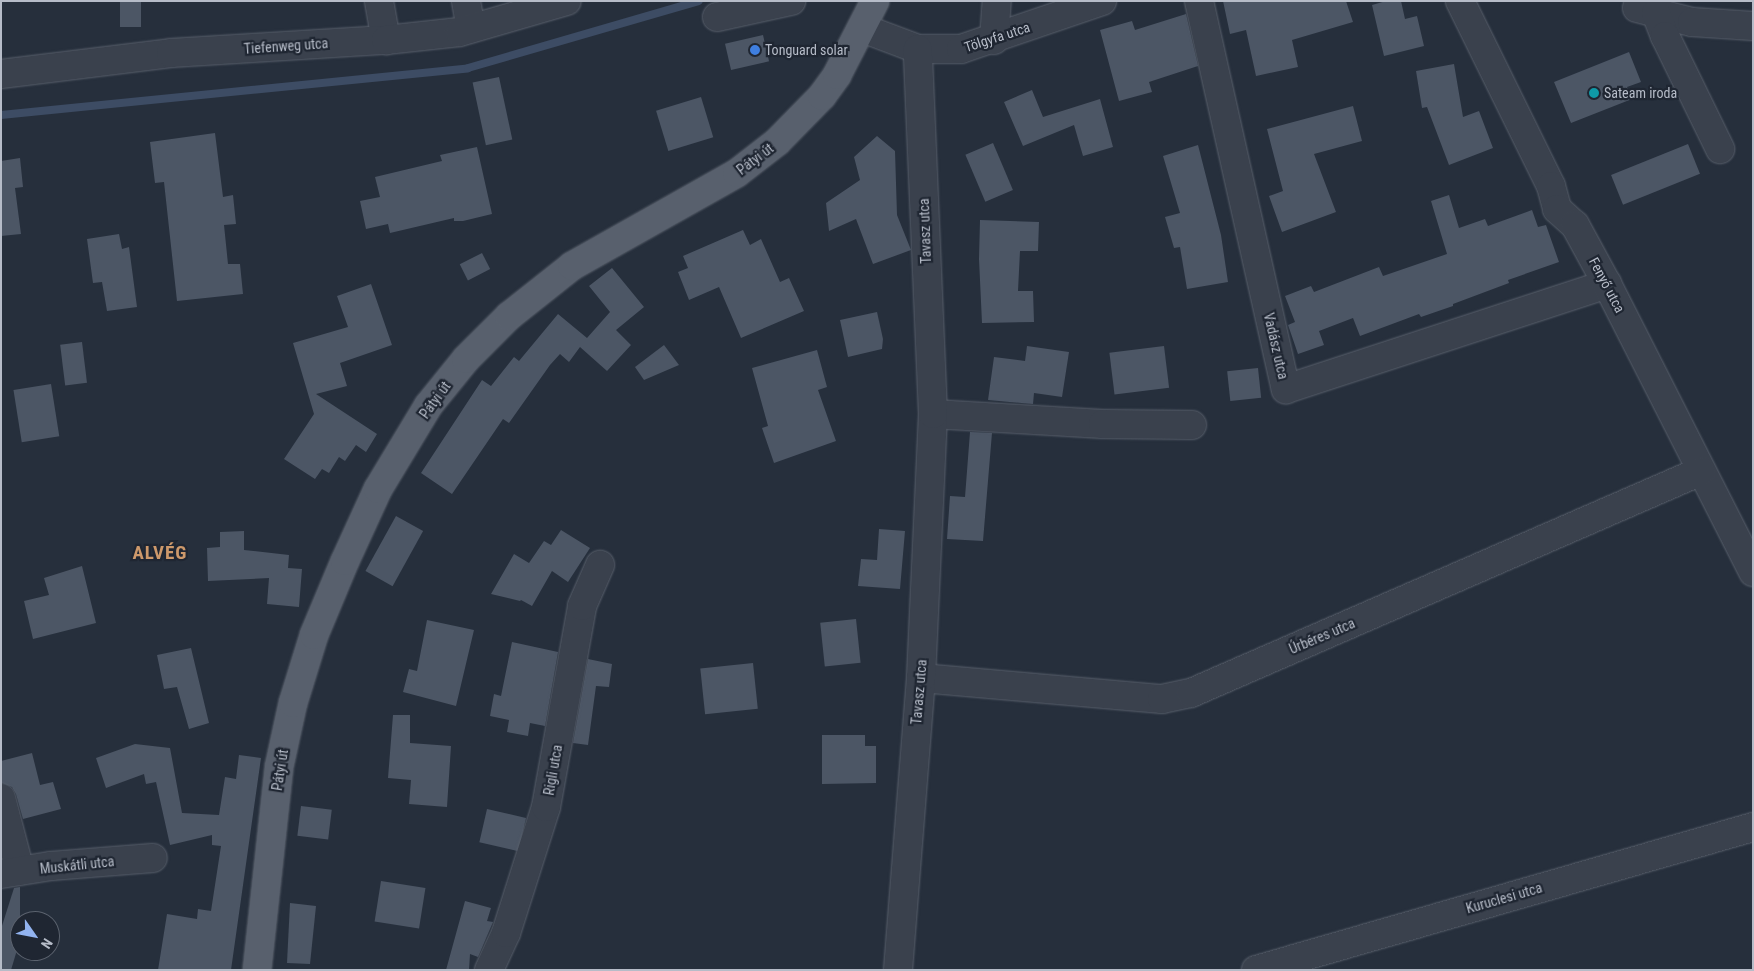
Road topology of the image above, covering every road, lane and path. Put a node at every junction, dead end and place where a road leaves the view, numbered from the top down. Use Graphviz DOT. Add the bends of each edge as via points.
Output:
graph roads {
  1 [pos="379,1"];
  2 [pos="466,1"];
  3 [pos="567,1"];
  4 [pos="790,1"];
  5 [pos="875,1"];
  6 [pos="997,1"];
  7 [pos="1102,1"];
  8 [pos="1199,1"];
  9 [pos="1460,1"];
  10 [pos="756,5"];
  11 [pos="1640,6"];
  12 [pos="717,16"];
  13 [pos="1753,26"];
  14 [pos="862,28"];
  15 [pos="471,29"];
  16 [pos="386,40"];
  17 [pos="994,40"];
  18 [pos="918,49"];
  19 [pos="1,74"];
  20 [pos="1720,149"];
  21 [pos="1607,284"];
  22 [pos="933,414"];
  23 [pos="1192,426"];
  24 [pos="1701,472"];
  25 [pos="600,565"];
  26 [pos="1753,572"];
  27 [pos="921,678"];
  28 [pos="1,798"];
  29 [pos="1753,827"];
  30 [pos="152,858"];
  31 [pos="11,873"];
  32 [pos="257,970"];
  33 [pos="489,970"];
  34 [pos="898,970"];
  35 [pos="1256,970"];
  1 -- 16 [label="street"];
  2 -- 15 [label="street"];
  3 -- 15 [label="street, Tiefenweg utca"];
  4 -- 10 [label="street"];
  5 -- 14 [label="main road, Pátyi út"];
  6 -- 17 [label="street"];
  7 -- 17 [label="street, Tölgyfa utca"];
  8 -- 21 [label="street, Vadász utca" via="1286,390"];
  9 -- 21 [label="street, Fenyő utca" via="1551,186 1557,208 1575,225"];
  10 -- 12 [label="street"];
  11 -- 13 [label="street" via="1692,22"];
  11 -- 20 [label="street" via="1665,36"];
  14 -- 18 [label="street, Tölgyfa utca"];
  14 -- 32 [label="main road, Pátyi út" via="822,96 777,142 737,173 572,266 509,316 466,360 428,406 378,488 314,635 292,703 279,767"];
  15 -- 16 [label="street, Tiefenweg utca"];
  16 -- 19 [label="street, Tiefenweg utca" via="171,53"];
  17 -- 18 [label="street, Tölgyfa utca" via="961,49"];
  18 -- 22 [label="street, Tavasz utca"];
  21 -- 24 [label="street, Fenyő utca"];
  22 -- 23 [label="street"];
  22 -- 27 [label="street, Tavasz utca"];
  24 -- 26 [label="street, Fenyő utca"];
  24 -- 27 [label="street, Úrbéres utca" via="1191,693 1162,699"];
  25 -- 33 [label="street, Rigli utca" via="582,606 546,807 506,933"];
  27 -- 34 [label="street, Tavasz utca"];
  28 -- 31 [label="street"];
  29 -- 35 [label="street, Kuruclesi utca"];
  30 -- 31 [label="street, Muskátli utca"];
}
